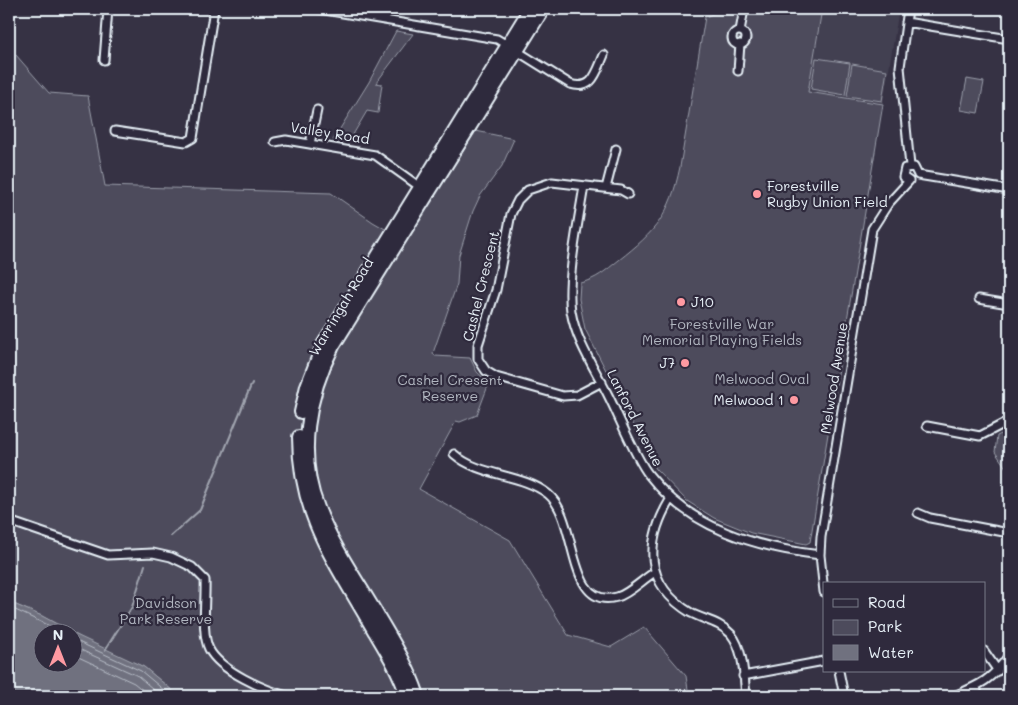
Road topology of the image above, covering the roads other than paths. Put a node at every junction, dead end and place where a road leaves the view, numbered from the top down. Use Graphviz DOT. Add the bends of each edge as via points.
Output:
graph roads {
  1 [pos="108,9"];
  2 [pos="214,9"];
  3 [pos="319,9"];
  4 [pos="375,9"];
  5 [pos="530,9"];
  6 [pos="543,9"];
  7 [pos="744,9"];
  8 [pos="908,9"];
  9 [pos="373,18"];
  10 [pos="906,22"];
  11 [pos="1009,38"];
  12 [pos="512,48"];
  13 [pos="604,55"];
  14 [pos="104,60"];
  15 [pos="738,71"];
  16 [pos="317,110"];
  17 [pos="115,131"];
  18 [pos="275,142"];
  19 [pos="310,144"];
  20 [pos="616,149"];
  21 [pos="910,166"];
  22 [pos="918,175"];
  23 [pos="909,181"];
  24 [pos="584,186"];
  25 [pos="606,188"];
  26 [pos="424,190"];
  27 [pos="1009,190"];
  28 [pos="628,194"];
  29 [pos="979,299"];
  30 [pos="1009,304"];
  31 [pos="602,382"];
  32 [pos="1009,421"];
  33 [pos="927,426"];
  34 [pos="454,454"];
  35 [pos="671,498"];
  36 [pos="918,513"];
  37 [pos="9,521"];
  38 [pos="1009,533"];
  39 [pos="820,555"];
  40 [pos="655,572"];
  41 [pos="823,583"];
  42 [pos="986,654"];
  43 [pos="1009,655"];
  44 [pos="823,661"];
  45 [pos="998,671"];
  46 [pos="839,672"];
  47 [pos="744,676"];
  48 [pos="976,686"];
  49 [pos="287,696"];
  50 [pos="407,696"];
  51 [pos="418,696"];
  52 [pos="746,696"];
  53 [pos="844,696"];
  54 [pos="954,696"];
  55 [pos="978,696"];
  1 -- 14 [label="street"];
  2 -- 17 [label="street" via="193,138 186,142"];
  3 -- 9 [label="street"];
  4 -- 9 [label="street"];
  5 -- 12 [label="highway, Warringah Road"];
  6 -- 12 [label="highway, Warringah Road"];
  7 -- 15 [label="street" via="740,32 745,38 740,44"];
  8 -- 10 [label="street"];
  9 -- 12 [label="street" via="497,39"];
  10 -- 11 [label="street"];
  10 -- 21 [label="street" via="900,67"];
  12 -- 13 [label="street" via="570,84 579,86 594,78"];
  12 -- 26 [label="highway, Warringah Road"];
  16 -- 19 [label="street"];
  18 -- 19 [label="street, Valley Road" via="286,140"];
  19 -- 26 [label="street, Valley Road" via="374,155"];
  20 -- 25 [label="street"];
  21 -- 22 [label="street" via="916,168"];
  21 -- 23 [label="street" via="903,174"];
  22 -- 23 [label="street"];
  22 -- 27 [label="street"];
  23 -- 39 [label="street, Melwood Avenue" via="888,204 872,229"];
  24 -- 25 [label="street, Cashel Crescent"];
  24 -- 31 [label="street, Lanford Avenue" via="571,285 571,310 577,336"];
  24 -- 31 [label="street, Cashel Crescent" via="552,182 540,184 518,200 511,214 496,290 478,344 478,359 496,378 563,396 577,395"];
  25 -- 28 [label="street, Cashel Crescent"];
  26 -- 50 [label="highway, Warringah Road" via="323,345 307,386 299,434 302,480 316,529 393,662"];
  26 -- 51 [label="highway, Warringah Road" via="325,362 316,387 307,438 310,480 318,508 403,659"];
  29 -- 30 [label="street"];
  31 -- 35 [label="street, Lanford Avenue" via="648,474"];
  32 -- 33 [label="street" via="980,436"];
  34 -- 40 [label="street" via="464,462 534,485 549,495 565,519 582,584 591,594 606,599 619,597"];
  35 -- 39 [label="street, Lanford Avenue" via="711,527 751,542"];
  35 -- 40 [label="street" via="658,520 653,537"];
  36 -- 38 [label="street"];
  37 -- 49 [label="street" via="108,555 153,553 171,557 192,568 205,580 205,632 209,650 239,676 265,690"];
  39 -- 41 [label="street, Melwood Avenue"];
  40 -- 47 [label="street" via="663,587 682,607 730,634 740,654"];
  42 -- 45 [label="street"];
  43 -- 45 [label="street"];
  44 -- 47 [label="street"];
  45 -- 48 [label="street"];
  46 -- 53 [label="street"];
  47 -- 52 [label="street"];
  48 -- 54 [label="street"];
  48 -- 55 [label="street"];
}
